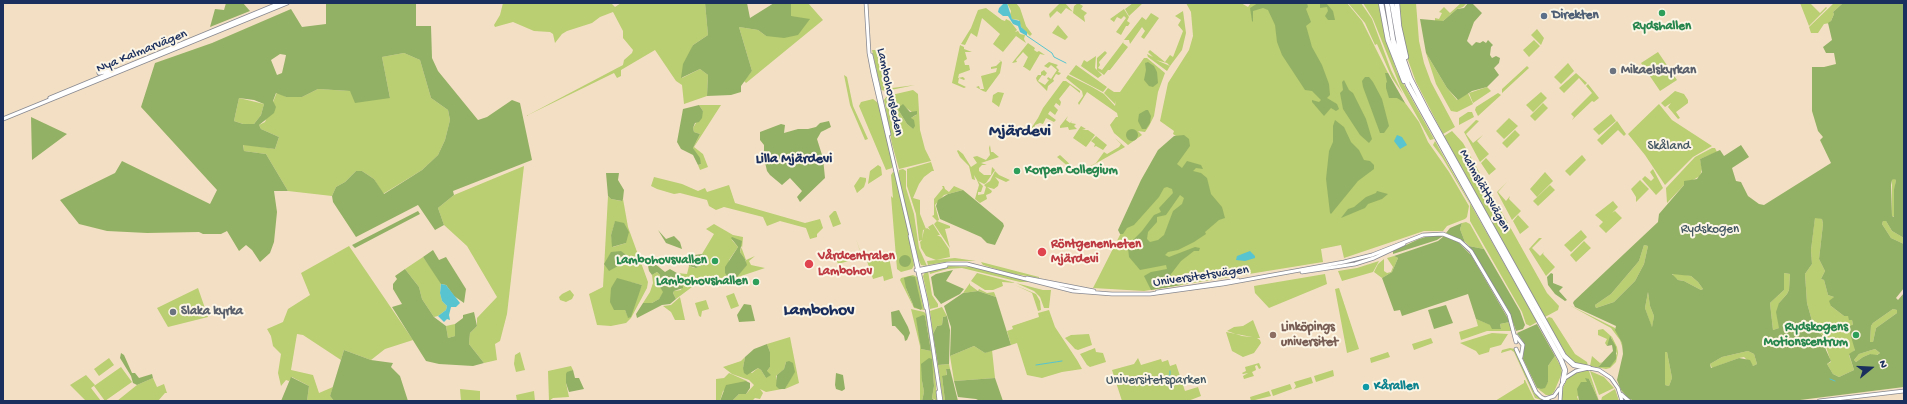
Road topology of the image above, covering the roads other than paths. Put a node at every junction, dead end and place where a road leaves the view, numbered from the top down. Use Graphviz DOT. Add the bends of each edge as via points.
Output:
graph roads {
  1 [pos="280,3"];
  2 [pos="287,3"];
  3 [pos="866,3"];
  4 [pos="1381,3"];
  5 [pos="1387,3"];
  6 [pos="1392,3"];
  7 [pos="1397,3"];
  8 [pos="116,70"];
  9 [pos="99,73"];
  10 [pos="1418,93"];
  11 [pos="1415,99"];
  12 [pos="3,118"];
  13 [pos="918,271"];
  14 [pos="1515,335"];
  15 [pos="1521,341"];
  16 [pos="1516,342"];
  17 [pos="1522,348"];
  18 [pos="1516,349"];
  19 [pos="1521,358"];
  20 [pos="1589,368"];
  21 [pos="1562,383"];
  22 [pos="1904,391"];
  23 [pos="1620,393"];
  24 [pos="1543,398"];
  25 [pos="940,401"];
  26 [pos="1549,401"];
  27 [pos="1560,401"];
  28 [pos="1622,401"];
  29 [pos="1629,401"];
  30 [pos="1819,401"];
  31 [pos="1823,401"];
  1 -- 8 [label="main road, Nya Kalmarvägen"];
  2 -- 12 [label="main road, Nya Kalmarvägen"];
  3 -- 13 [label="main road, Lambohovsleden" via="868,39"];
  4 -- 11 [label="highway" via="1386,32 1395,60"];
  5 -- 11 [label="highway, Malmslättsvägen" via="1398,56"];
  6 -- 10 [label="highway, Malmslättsvägen" via="1400,49"];
  7 -- 10 [label="highway" via="1404,49"];
  8 -- 9 [label="main road"];
  8 -- 12 [label="main road, Nya Kalmarvägen"];
  10 -- 20 [label="highway, Malmslättsvägen" via="1565,358 1574,365"];
  11 -- 21 [label="highway, Malmslättsvägen" via="1562,362 1565,370"];
  13 -- 14 [label="main road, Universitetsvägen" via="958,263 1068,290 1139,295 1355,264 1423,235 1440,234 1449,235 1460,241 1471,251 1509,315"];
  13 -- 25 [label="main road, Lambohovsleden" via="929,318"];
  14 -- 15 [label="main road, Universitetsvägen"];
  14 -- 16 [label="main road, Universitetsvägen"];
  15 -- 16 [label="main road"];
  15 -- 17 [label="main road"];
  16 -- 18 [label="main road"];
  17 -- 18 [label="main road"];
  17 -- 19 [label="main road"];
  18 -- 19 [label="main road"];
  19 -- 24 [label="main road" via="1535,390"];
  20 -- 21 [label="main road" via="1574,372"];
  20 -- 23 [label="main road" via="1599,370 1609,377"];
  21 -- 24 [label="main road" via="1554,396"];
  21 -- 27 [label="main road"];
  22 -- 31 [label="main road"];
  23 -- 28 [label="main road"];
  23 -- 29 [label="main road"];
  24 -- 26 [label="main road"];
  30 -- 31 [label="main road"];
}
